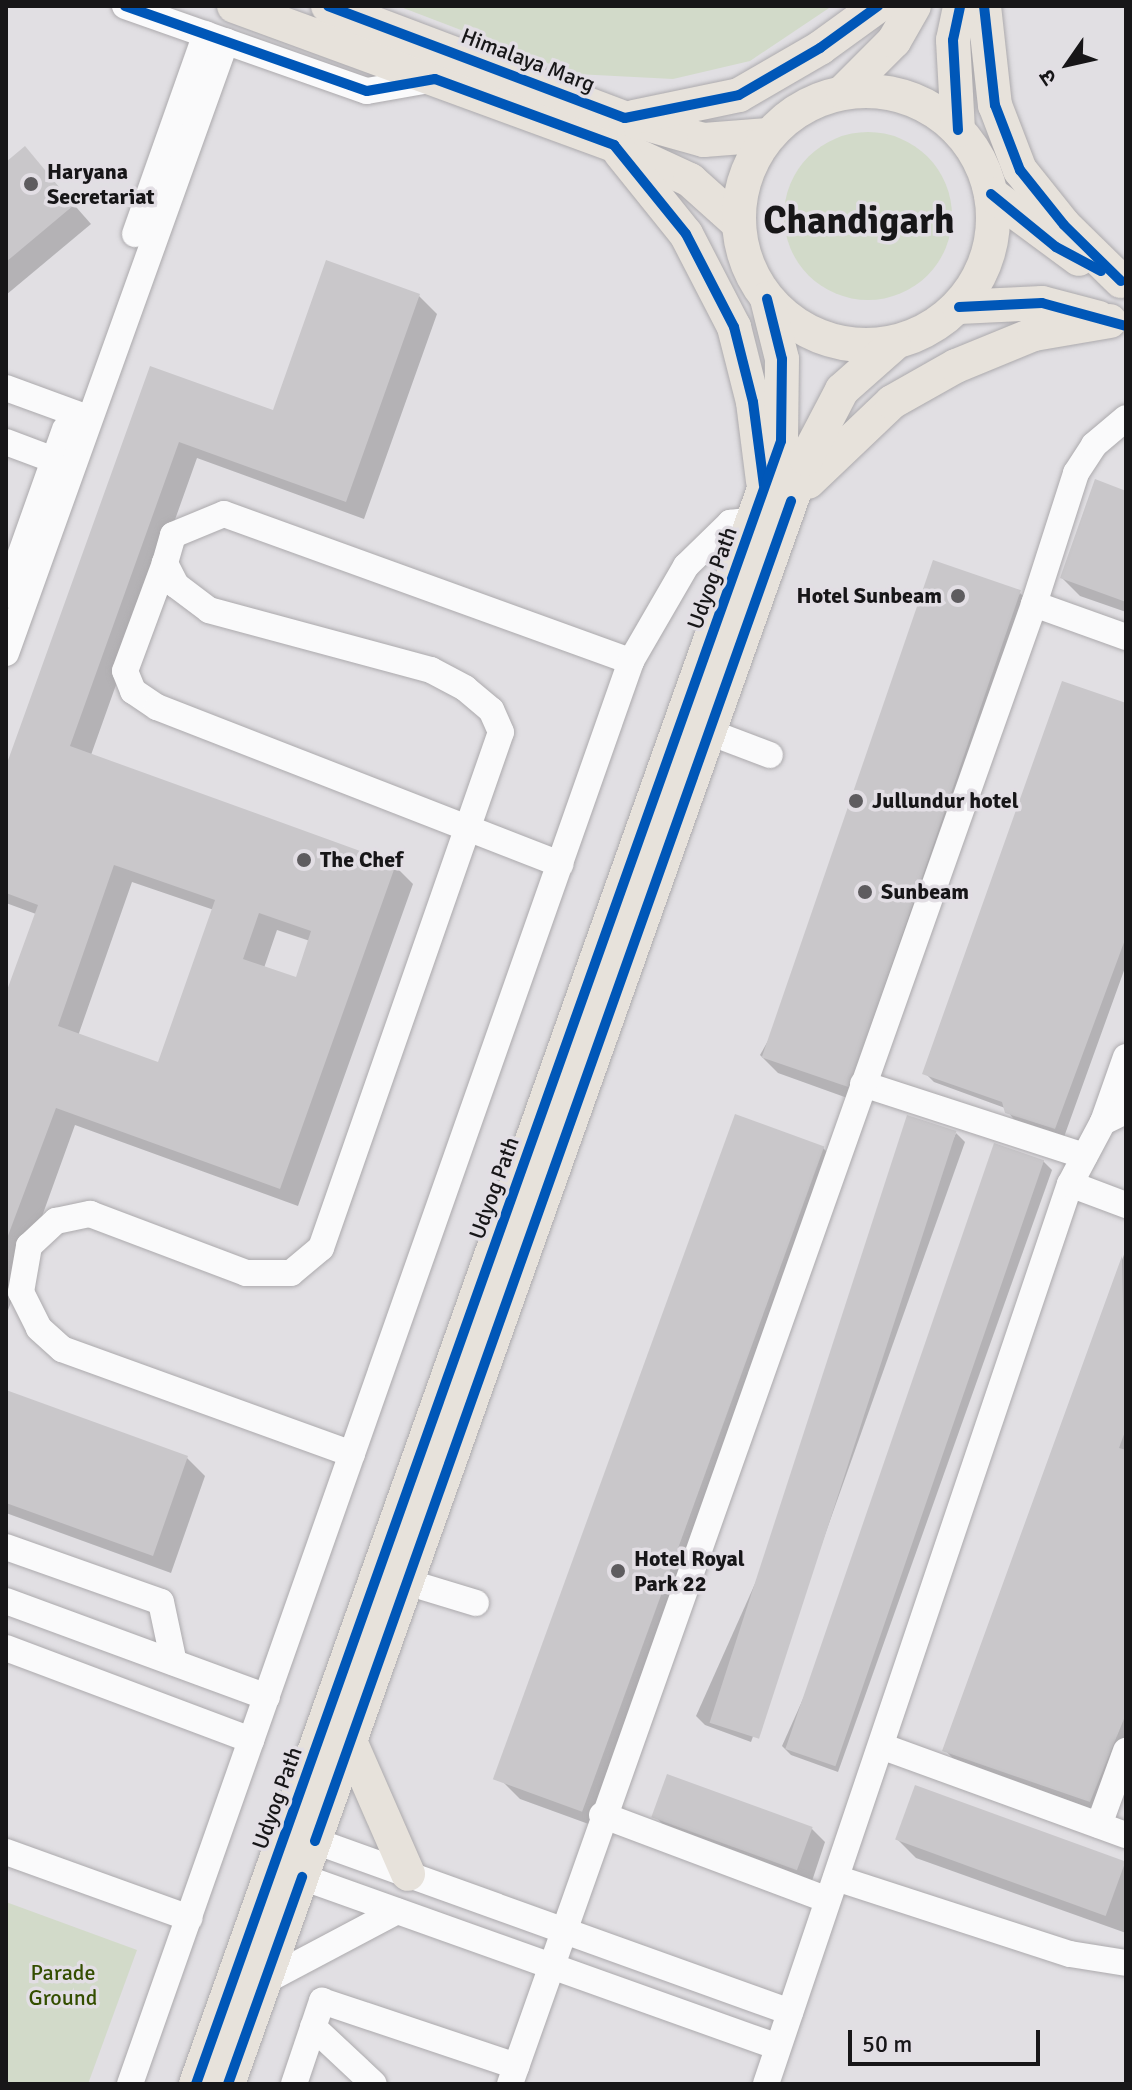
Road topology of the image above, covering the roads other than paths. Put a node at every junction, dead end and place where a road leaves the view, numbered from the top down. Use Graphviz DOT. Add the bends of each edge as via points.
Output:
graph roads {
  1 [pos="125,6"];
  2 [pos="234,6"];
  3 [pos="328,6"];
  4 [pos="878,6"];
  5 [pos="914,6"];
  6 [pos="960,6"];
  7 [pos="984,6"];
  8 [pos="216,38"];
  9 [pos="435,79"];
  10 [pos="843,92"];
  11 [pos="958,130"];
  12 [pos="620,132"];
  13 [pos="768,135"];
  14 [pos="991,194"];
  15 [pos="738,223"];
  16 [pos="1124,282"];
  17 [pos="767,299"];
  18 [pos="959,307"];
  19 [pos="1118,323"];
  20 [pos="894,344"];
  21 [pos="6,388"];
  22 [pos="80,415"];
  23 [pos="1126,418"];
  24 [pos="6,442"];
  25 [pos="63,463"];
  26 [pos="770,504"];
  27 [pos="165,563"];
  28 [pos="6,595"];
  29 [pos="1034,604"];
  30 [pos="1126,637"];
  31 [pos="6,653"];
  32 [pos="631,661"];
  33 [pos="709,732"];
  34 [pos="770,755"];
  35 [pos="467,828"];
  36 [pos="560,864"];
  37 [pos="1126,1057"];
  38 [pos="863,1084"];
  39 [pos="1114,1117"];
  40 [pos="1085,1156"];
  41 [pos="1070,1184"];
  42 [pos="1126,1205"];
  43 [pos="352,1454"];
  44 [pos="6,1547"];
  45 [pos="407,1582"];
  46 [pos="6,1601"];
  47 [pos="476,1603"];
  48 [pos="6,1648"];
  49 [pos="174,1663"];
  50 [pos="267,1697"];
  51 [pos="251,1740"];
  52 [pos="350,1741"];
  53 [pos="881,1746"];
  54 [pos="1126,1751"];
  55 [pos="602,1815"];
  56 [pos="1099,1825"];
  57 [pos="1126,1835"];
  58 [pos="315,1841"];
  59 [pos="6,1852"];
  60 [pos="408,1874"];
  61 [pos="302,1877"];
  62 [pos="832,1889"];
  63 [pos="397,1911"];
  64 [pos="189,1918"];
  65 [pos="561,1930"];
  66 [pos="1126,1963"];
  67 [pos="549,1965"];
  68 [pos="265,1981"];
  69 [pos="790,2012"];
  70 [pos="313,2027"];
  71 [pos="778,2047"];
  72 [pos="513,2075"];
  73 [pos="130,2084"];
  74 [pos="196,2084"];
  75 [pos="228,2084"];
  76 [pos="294,2084"];
  77 [pos="374,2084"];
  78 [pos="766,2084"];
  1 -- 8 [label="street"];
  2 -- 9 [label="main road, Himalaya Marg"];
  3 -- 12 [label="main road, Himalaya Marg"];
  4 -- 12 [label="main road" via="820,48 739,95"];
  5 -- 10 [label="main road" via="894,41"];
  6 -- 11 [label="main road" via="953,40"];
  7 -- 16 [label="main road" via="995,105 1020,170 1064,225"];
  8 -- 9 [label="street" via="367,91"];
  8 -- 22 [label="street"];
  9 -- 12 [label="main road, Himalaya Marg"];
  10 -- 11 [label="main road" via="887,92 923,104"];
  10 -- 13 [label="main road" via="794,112"];
  11 -- 14 [label="main road" via="977,155"];
  12 -- 13 [label="main road, Himalaya Marg" via="704,140"];
  12 -- 15 [label="main road, Himalaya Marg" via="690,180"];
  12 -- 26 [label="main road" via="686,234 734,327"];
  13 -- 15 [label="main road" via="753,159"];
  14 -- 16 [label="main road" via="1056,247"];
  14 -- 18 [label="main road" via="994,231 975,286"];
  15 -- 17 [label="main road" via="744,257"];
  17 -- 20 [label="main road" via="808,333 843,344"];
  17 -- 26 [label="main road, Udyog Path" via="782,359 781,441"];
  18 -- 19 [label="main road" via="1042,303"];
  18 -- 20 [label="main road"];
  19 -- 26 [label="main road" via="1034,334 956,366 892,402"];
  20 -- 26 [label="main road, Udyog Path" via="842,390 806,459"];
  21 -- 22 [label="street"];
  22 -- 25 [label="street"];
  23 -- 29 [label="street" via="1094,445 1076,473"];
  24 -- 25 [label="street"];
  25 -- 28 [label="street"];
  25 -- 31 [label="street"];
  26 -- 32 [label="street" via="730,523 686,566"];
  26 -- 33 [label="main road, Udyog Path"];
  26 -- 74 [label="main road, Udyog Path"];
  27 -- 32 [label="street" via="173,535 224,514"];
  27 -- 35 [label="street" via="176,585 209,610 431,670 491,710 501,732"];
  27 -- 35 [label="street" via="125,671 133,691 157,707"];
  29 -- 30 [label="street"];
  29 -- 38 [label="street"];
  32 -- 36 [label="street"];
  33 -- 34 [label="street"];
  33 -- 45 [label="main road, Udyog Path"];
  35 -- 36 [label="street"];
  35 -- 43 [label="street" via="321,1248 291,1273 246,1273 90,1214 56,1221 29,1246 21,1292 39,1328 62,1349"];
  36 -- 43 [label="street"];
  37 -- 39 [label="street"];
  38 -- 40 [label="street"];
  38 -- 55 [label="street"];
  39 -- 40 [label="street"];
  40 -- 41 [label="street"];
  41 -- 42 [label="street"];
  41 -- 53 [label="street"];
  43 -- 50 [label="street"];
  44 -- 49 [label="street" via="161,1602"];
  45 -- 47 [label="street"];
  45 -- 52 [label="main road, Udyog Path"];
  46 -- 49 [label="street"];
  48 -- 51 [label="street"];
  49 -- 50 [label="street"];
  50 -- 51 [label="street"];
  51 -- 64 [label="street"];
  52 -- 58 [label="main road, Udyog Path"];
  52 -- 60 [label="main road"];
  53 -- 56 [label="street"];
  53 -- 62 [label="street"];
  54 -- 56 [label="street"];
  55 -- 62 [label="street"];
  55 -- 65 [label="street"];
  56 -- 57 [label="street"];
  58 -- 60 [label="street"];
  58 -- 61 [label="main road, Udyog Path"];
  59 -- 64 [label="street"];
  60 -- 65 [label="street"];
  61 -- 63 [label="street"];
  61 -- 68 [label="main road, Udyog Path"];
  62 -- 66 [label="street" via="1070,1954"];
  62 -- 69 [label="street"];
  63 -- 67 [label="street"];
  63 -- 68 [label="street"];
  64 -- 73 [label="street"];
  65 -- 67 [label="street"];
  65 -- 69 [label="street"];
  67 -- 71 [label="street"];
  67 -- 72 [label="street"];
  68 -- 75 [label="main road, Udyog Path"];
  69 -- 71 [label="street"];
  70 -- 72 [label="street" via="322,2001"];
  70 -- 76 [label="street"];
  70 -- 77 [label="street"];
  71 -- 78 [label="street"];
}
